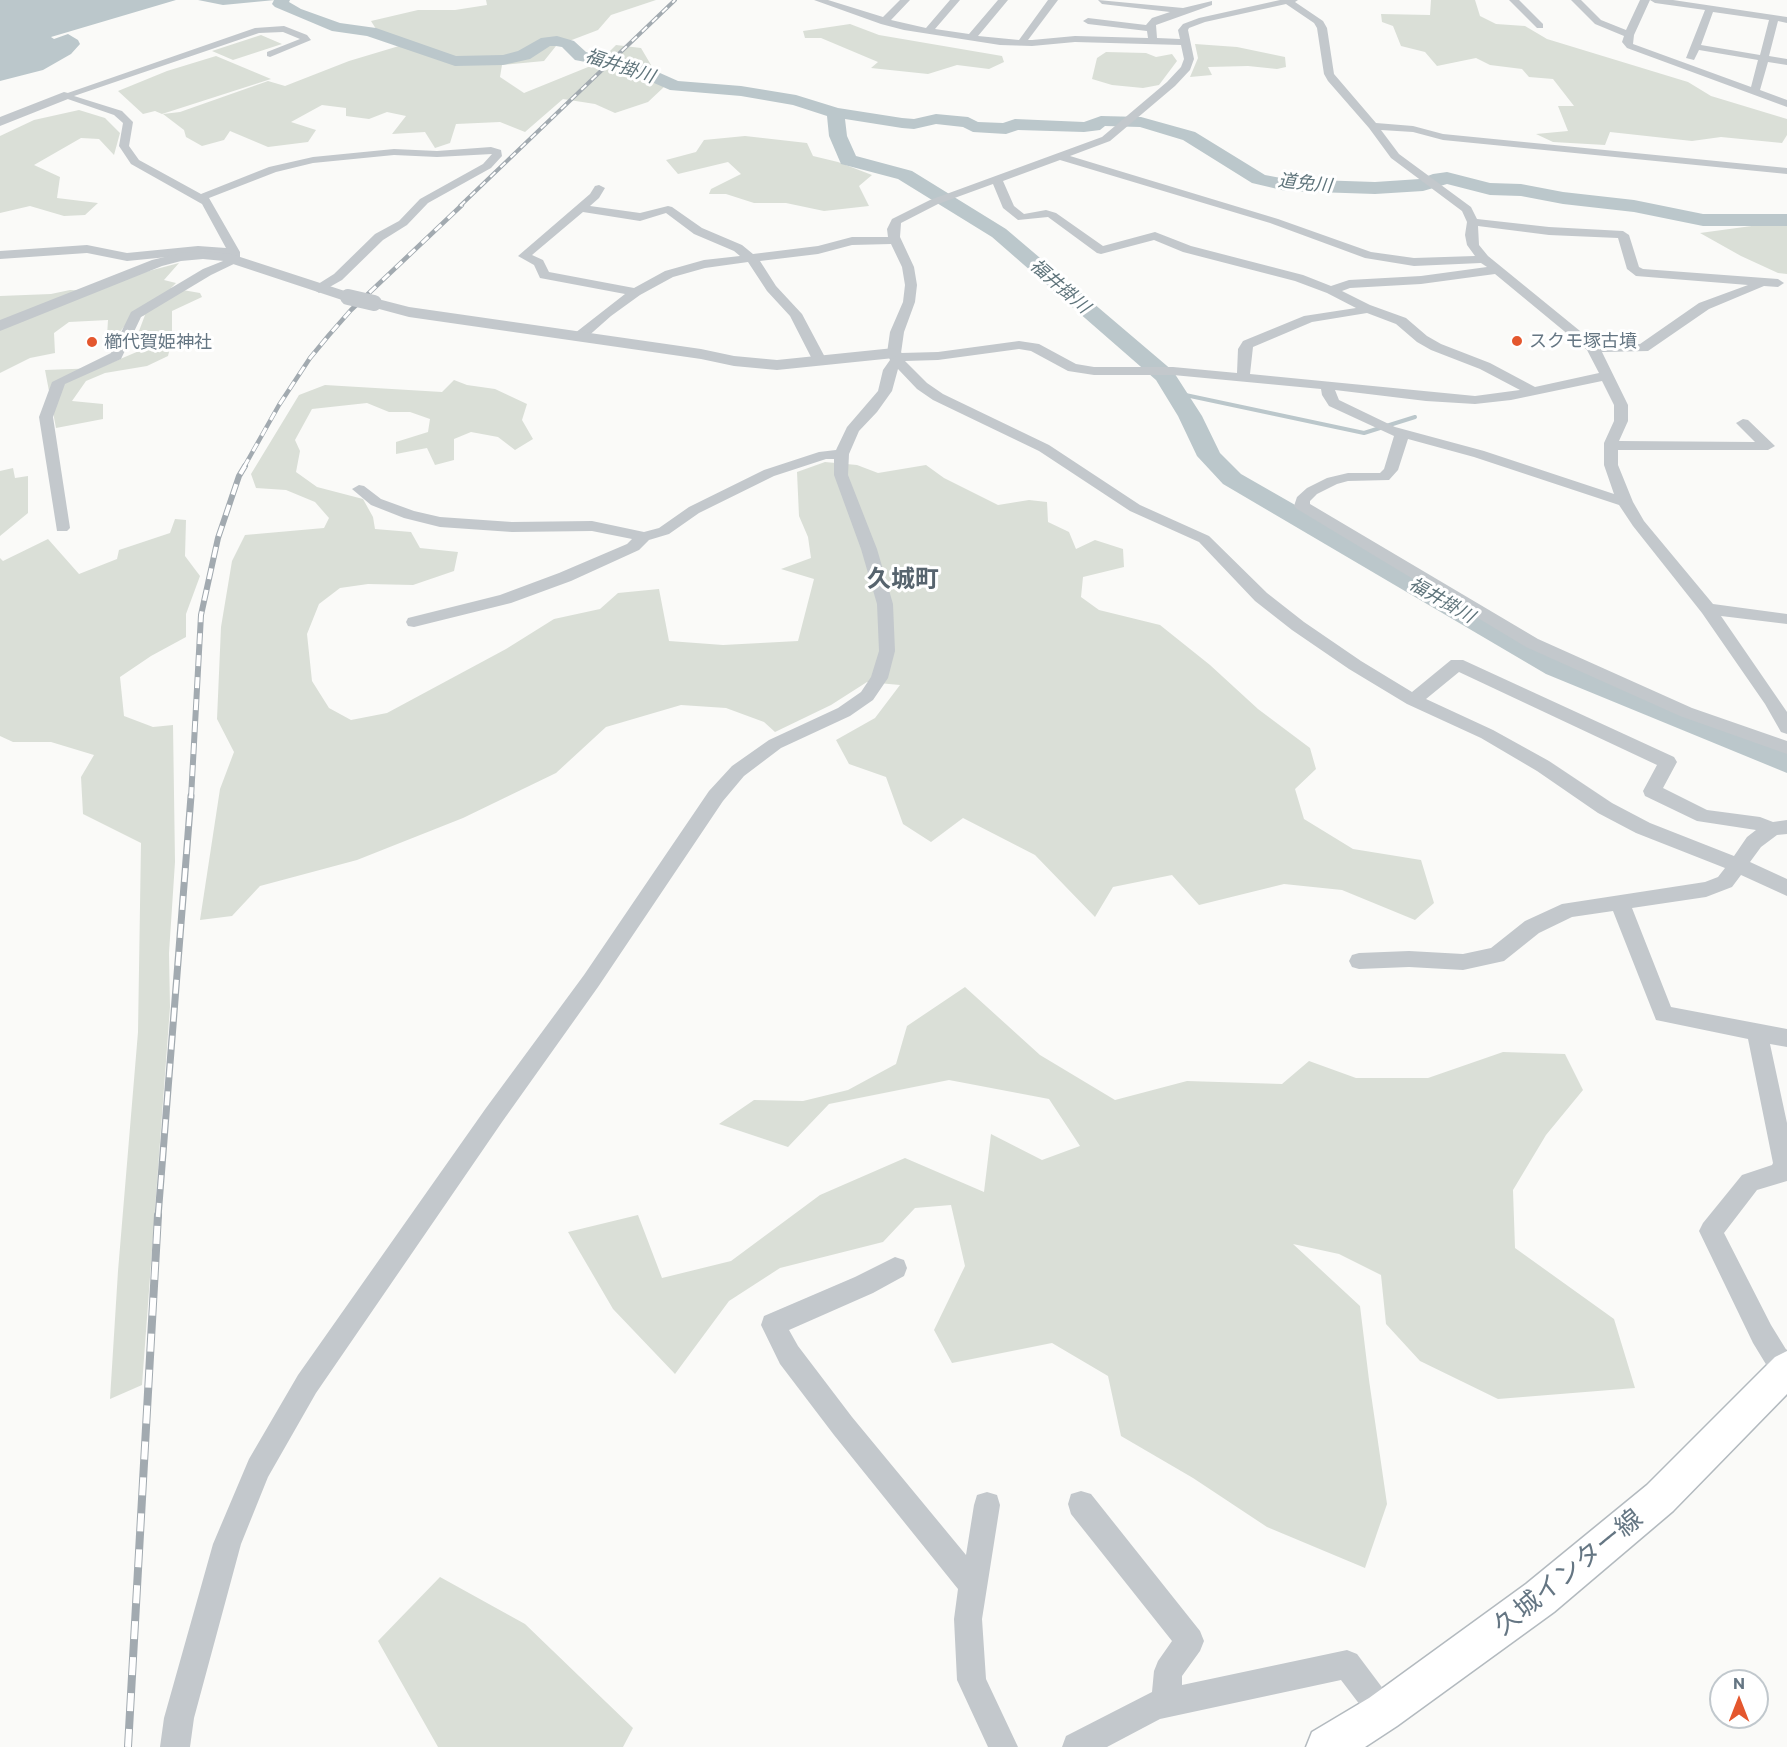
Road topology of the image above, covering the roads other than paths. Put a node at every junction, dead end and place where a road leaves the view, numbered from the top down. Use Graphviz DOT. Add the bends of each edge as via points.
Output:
graph roads {
  1 [pos="819,0"];
  2 [pos="856,0"];
  3 [pos="905,0"];
  4 [pos="955,0"];
  5 [pos="1003,0"];
  6 [pos="1053,0"];
  7 [pos="1195,0"];
  8 [pos="1288,0"];
  9 [pos="1514,0"];
  10 [pos="1576,0"];
  11 [pos="1645,0"];
  12 [pos="1655,0"];
  13 [pos="1209,3"];
  14 [pos="1694,3"];
  15 [pos="1710,8"];
  16 [pos="847,9"];
  17 [pos="1096,9"];
  18 [pos="1248,10"];
  19 [pos="1184,11"];
  20 [pos="1774,18"];
  21 [pos="1787,20"];
  22 [pos="884,22"];
  23 [pos="1540,26"];
  24 [pos="1152,29"];
  25 [pos="929,30"];
  26 [pos="1629,35"];
  27 [pos="972,37"];
  28 [pos="1075,39"];
  29 [pos="1153,41"];
  30 [pos="1185,42"];
  31 [pos="1021,43"];
  32 [pos="1696,47"];
  33 [pos="270,54"];
  34 [pos="1763,58"];
  35 [pos="1787,62"];
  36 [pos="1686,65"];
  37 [pos="1750,91"];
  38 [pos="64,96"];
  39 [pos="1787,104"];
  40 [pos="0,122"];
  41 [pos="1372,126"];
  42 [pos="1062,157"];
  43 [pos="1787,169"];
  44 [pos="997,180"];
  45 [pos="599,188"];
  46 [pos="200,198"];
  47 [pos="582,208"];
  48 [pos="1473,222"];
  49 [pos="896,240"];
  50 [pos="0,255"];
  51 [pos="234,256"];
  52 [pos="1484,259"];
  53 [pos="753,260"];
  54 [pos="1497,269"];
  55 [pos="1755,281"];
  56 [pos="1778,283"];
  57 [pos="319,289"];
  58 [pos="1331,290"];
  59 [pos="636,292"];
  60 [pos="1365,308"];
  61 [pos="0,326"];
  62 [pos="580,336"];
  63 [pos="1593,348"];
  64 [pos="895,357"];
  65 [pos="820,361"];
  66 [pos="1605,376"];
  67 [pos="1243,377"];
  68 [pos="1328,387"];
  69 [pos="1532,391"];
  70 [pos="1743,423"];
  71 [pos="1402,434"];
  72 [pos="1611,443"];
  73 [pos="842,454"];
  74 [pos="359,489"];
  75 [pos="1626,502"];
  76 [pos="62,528"];
  77 [pos="644,537"];
  78 [pos="1708,609"];
  79 [pos="1787,619"];
  80 [pos="414,622"];
  81 [pos="1413,700"];
  82 [pos="1787,728"];
  83 [pos="1787,748"];
  84 [pos="1780,828"];
  85 [pos="1736,864"];
  86 [pos="1787,888"];
  87 [pos="1620,902"];
  88 [pos="1359,961"];
  89 [pos="1757,1032"];
  90 [pos="1787,1038"];
  91 [pos="895,1268"];
  92 [pos="1786,1372"];
  93 [pos="1081,1504"];
  94 [pos="987,1505"];
  95 [pos="972,1585"];
  96 [pos="1166,1703"];
  97 [pos="1383,1712"];
  98 [pos="175,1747"];
  99 [pos="1003,1747"];
  100 [pos="1077,1747"];
  101 [pos="1327,1747"];
  1 -- 16 [label="street"];
  2 -- 16 [label="street"];
  3 -- 22 [label="street"];
  4 -- 25 [label="street"];
  5 -- 27 [label="street"];
  6 -- 31 [label="street"];
  7 -- 13 [label="street"];
  8 -- 18 [label="street"];
  8 -- 41 [label="street" via="1318,21 1329,74"];
  9 -- 23 [label="street"];
  10 -- 26 [label="street" via="1598,22"];
  11 -- 26 [label="street"];
  12 -- 14 [label="street"];
  13 -- 18 [label="street"];
  13 -- 19 [label="street"];
  14 -- 15 [label="street"];
  15 -- 20 [label="street"];
  15 -- 32 [label="street"];
  16 -- 22 [label="street"];
  17 -- 19 [label="street"];
  17 -- 24 [label="street"];
  17 -- 28 [label="street"];
  18 -- 30 [label="street" via="1186,26"];
  19 -- 24 [label="street" via="1155,20"];
  20 -- 21 [label="street"];
  20 -- 34 [label="street"];
  22 -- 25 [label="street"];
  24 -- 29 [label="street"];
  25 -- 27 [label="street"];
  26 -- 36 [label="street" via="1630,46"];
  27 -- 31 [label="street"];
  28 -- 29 [label="street"];
  28 -- 31 [label="street"];
  29 -- 30 [label="street"];
  30 -- 42 [label="street" via="1189,59 1171,84 1106,139"];
  32 -- 34 [label="street"];
  32 -- 36 [label="street"];
  33 -- 38 [label="street" via="306,40 284,29 258,30"];
  34 -- 35 [label="street"];
  34 -- 37 [label="street" via="1756,88"];
  36 -- 37 [label="street"];
  37 -- 39 [label="street"];
  38 -- 40 [label="street"];
  38 -- 46 [label="street" via="118,113 128,122 124,146 135,162"];
  41 -- 43 [label="street" via="1404,127 1443,137"];
  41 -- 48 [label="street" via="1395,156 1462,203"];
  42 -- 44 [label="street"];
  42 -- 52 [label="street" via="1274,221 1369,255 1414,262"];
  44 -- 49 [label="street" via="904,216 893,229"];
  44 -- 58 [label="street" via="1010,208 1022,218 1052,215 1101,250 1155,236 1187,249"];
  45 -- 47 [label="street"];
  46 -- 51 [label="street" via="207,202"];
  46 -- 57 [label="street" via="273,169 313,160 394,152 497,152 487,166 424,201 410,217 379,237 338,277"];
  47 -- 53 [label="street" via="640,217 669,209 698,231 738,248"];
  47 -- 59 [label="street" via="524,256 539,263 544,275"];
  48 -- 52 [label="street" via="1473,246"];
  48 -- 55 [label="street" via="1623,235 1633,269 1640,273"];
  49 -- 53 [label="street" via="852,242"];
  49 -- 64 [label="street" via="912,285 897,332"];
  50 -- 51 [label="street" via="87,249 127,257 198,250"];
  51 -- 57 [label="street"];
  51 -- 61 [label="street" via="181,257 157,263"];
  51 -- 76 [label="street" via="136,315 116,356 59,382 46,417"];
  52 -- 54 [label="street"];
  53 -- 59 [label="street" via="704,264 669,274"];
  53 -- 65 [label="street" via="771,288 796,314"];
  54 -- 58 [label="street" via="1421,280 1350,284"];
  54 -- 63 [label="street"];
  55 -- 56 [label="street"];
  55 -- 63 [label="street" via="1758,285 1704,306 1643,348"];
  57 -- 62 [label="street, bridge" via="409,312"];
  58 -- 60 [label="street"];
  59 -- 62 [label="street"];
  60 -- 67 [label="street" via="1309,319 1248,344"];
  60 -- 69 [label="street" via="1401,321 1436,347 1485,366"];
  62 -- 65 [label="street" via="734,361 777,365"];
  63 -- 66 [label="street"];
  64 -- 65 [label="street"];
  64 -- 67 [label="street" via="938,356 1019,345 1034,347 1073,368 1094,371 1173,371"];
  64 -- 73 [label="street" via="885,391 852,430"];
  64 -- 81 [label="street" via="938,397 1044,448 1135,508 1204,539 1261,597 1298,626"];
  66 -- 69 [label="street"];
  66 -- 72 [label="street" via="1621,405 1621,421"];
  67 -- 68 [label="street"];
  68 -- 69 [label="street" via="1475,399"];
  68 -- 71 [label="street" via="1334,403"];
  70 -- 72 [label="street" via="1768,446 1624,447"];
  71 -- 75 [label="street" via="1479,454"];
  71 -- 83 [label="street" via="1391,470 1384,477 1332,481 1312,491 1302,500 1302,506 1532,644 1686,712"];
  72 -- 75 [label="street" via="1611,465"];
  73 -- 77 [label="street" via="824,455 769,473 694,510 664,531"];
  73 -- 98 [label="street" via="841,475 885,604 887,651 879,678 867,696 844,712 775,744 738,771 716,796 591,981 307,1384 258,1468 227,1544 179,1718"];
  74 -- 77 [label="street" via="376,502 440,522 512,527 592,526"];
  75 -- 78 [label="street" via="1638,523"];
  77 -- 80 [label="street" via="633,547 566,577 505,599"];
  78 -- 79 [label="street"];
  78 -- 82 [label="street"];
  81 -- 84 [label="street" via="1457,664 1668,762 1652,791 1704,816"];
  81 -- 85 [label="street" via="1487,734 1643,828"];
  84 -- 85 [label="street" via="1754,842"];
  85 -- 86 [label="street"];
  85 -- 87 [label="street" via="1725,882 1706,889"];
  87 -- 88 [label="street" via="1569,910 1532,927 1497,955 1463,962"];
  87 -- 89 [label="street" via="1663,1014"];
  89 -- 90 [label="street"];
  89 -- 92 [label="street" via="1784,1163 1781,1173 1750,1182 1711,1231 1762,1334"];
  91 -- 95 [label="street" via="773,1325 789,1355"];
  92 -- 97 [label="main road, 久城インター線" via="1660,1498 1540,1598"];
  93 -- 96 [label="street" via="1190,1641 1168,1671"];
  94 -- 95 [label="street"];
  95 -- 99 [label="street" via="968,1619 972,1680"];
  96 -- 97 [label="street" via="1347,1664"];
  96 -- 100 [label="street"];
  97 -- 101 [label="main road, 久城インター線"];
}
